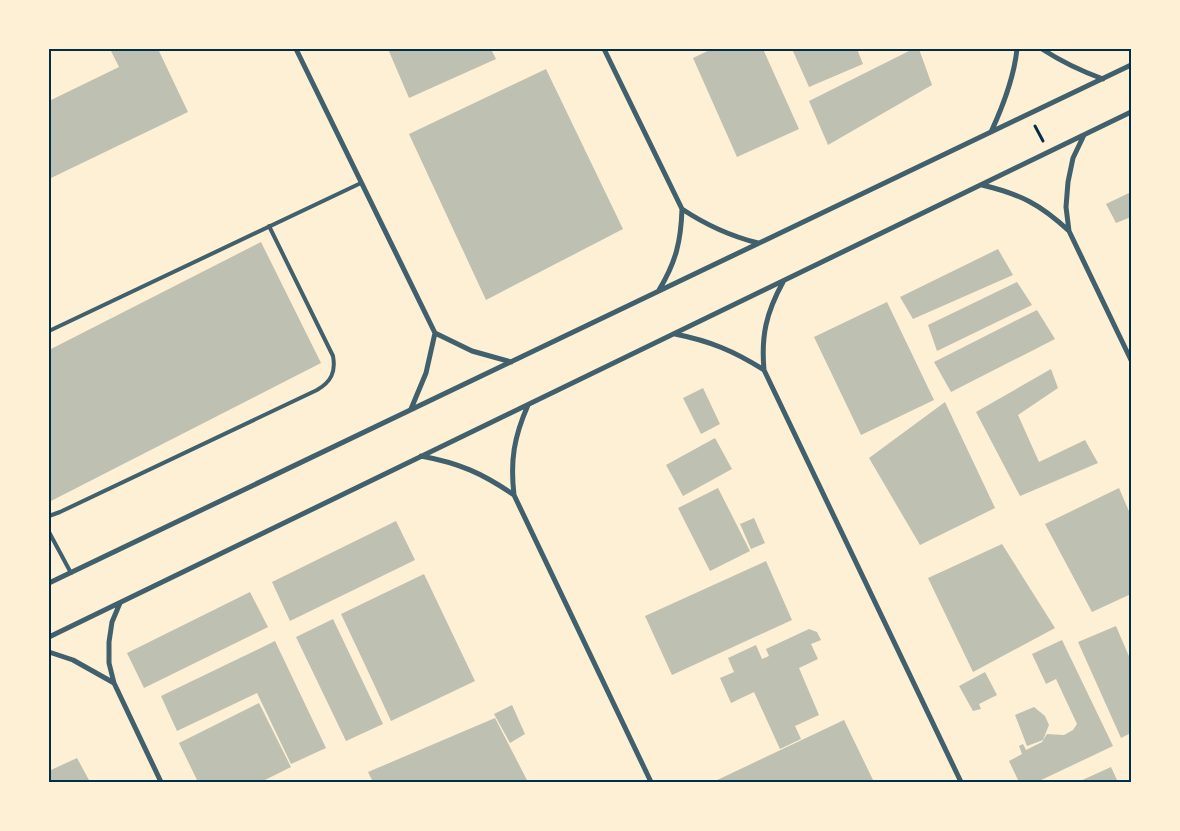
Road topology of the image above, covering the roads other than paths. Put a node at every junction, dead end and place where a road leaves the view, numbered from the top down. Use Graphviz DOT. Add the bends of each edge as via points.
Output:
graph roads {
  1 [pos="296,49"];
  2 [pos="604,49"];
  3 [pos="1017,49"];
  4 [pos="1042,49"];
  5 [pos="1131,65"];
  6 [pos="1103,79"];
  7 [pos="1131,112"];
  8 [pos="991,132"];
  9 [pos="1084,135"];
  10 [pos="361,183"];
  11 [pos="982,185"];
  12 [pos="682,208"];
  13 [pos="269,226"];
  14 [pos="1069,232"];
  15 [pos="759,243"];
  16 [pos="783,282"];
  17 [pos="659,291"];
  18 [pos="49,331"];
  19 [pos="435,333"];
  20 [pos="675,334"];
  21 [pos="1131,360"];
  22 [pos="512,362"];
  23 [pos="764,370"];
  24 [pos="528,405"];
  25 [pos="410,410"];
  26 [pos="421,456"];
  27 [pos="514,495"];
  28 [pos="49,516"];
  29 [pos="49,532"];
  30 [pos="71,573"];
  31 [pos="49,583"];
  32 [pos="120,603"];
  33 [pos="49,637"];
  34 [pos="49,652"];
  35 [pos="114,683"];
  36 [pos="161,782"];
  37 [pos="651,782"];
  38 [pos="961,782"];
  1 -- 10 [label="street"];
  2 -- 12 [label="street"];
  3 -- 8 [label="street" via="1011,82"];
  4 -- 6 [label="street" via="1080,71"];
  5 -- 6 [label="street"];
  6 -- 8 [label="street"];
  7 -- 9 [label="street"];
  8 -- 15 [label="street"];
  9 -- 11 [label="street"];
  9 -- 14 [label="street" via="1068,182"];
  10 -- 13 [label="lane"];
  10 -- 19 [label="street"];
  11 -- 14 [label="street" via="1030,200"];
  11 -- 16 [label="street"];
  12 -- 15 [label="street" via="719,230"];
  12 -- 17 [label="street" via="678,252"];
  13 -- 18 [label="lane"];
  13 -- 28 [label="lane" via="333,356 334,372 330,380 317,390"];
  14 -- 21 [label="street"];
  15 -- 17 [label="street"];
  16 -- 20 [label="street"];
  16 -- 23 [label="street" via="765,324"];
  17 -- 22 [label="street"];
  19 -- 22 [label="street" via="472,351"];
  19 -- 25 [label="street" via="426,373"];
  20 -- 23 [label="street" via="722,346"];
  20 -- 24 [label="street"];
  22 -- 25 [label="street"];
  23 -- 38 [label="street"];
  24 -- 26 [label="street"];
  24 -- 27 [label="street" via="513,449"];
  25 -- 30 [label="street"];
  26 -- 27 [label="street" via="470,469"];
  26 -- 32 [label="street"];
  27 -- 37 [label="street"];
  29 -- 30 [label="lane"];
  30 -- 31 [label="street"];
  32 -- 33 [label="street"];
  32 -- 35 [label="street" via="112,622 109,642"];
  34 -- 35 [label="street" via="73,660"];
  35 -- 36 [label="street"];
}
